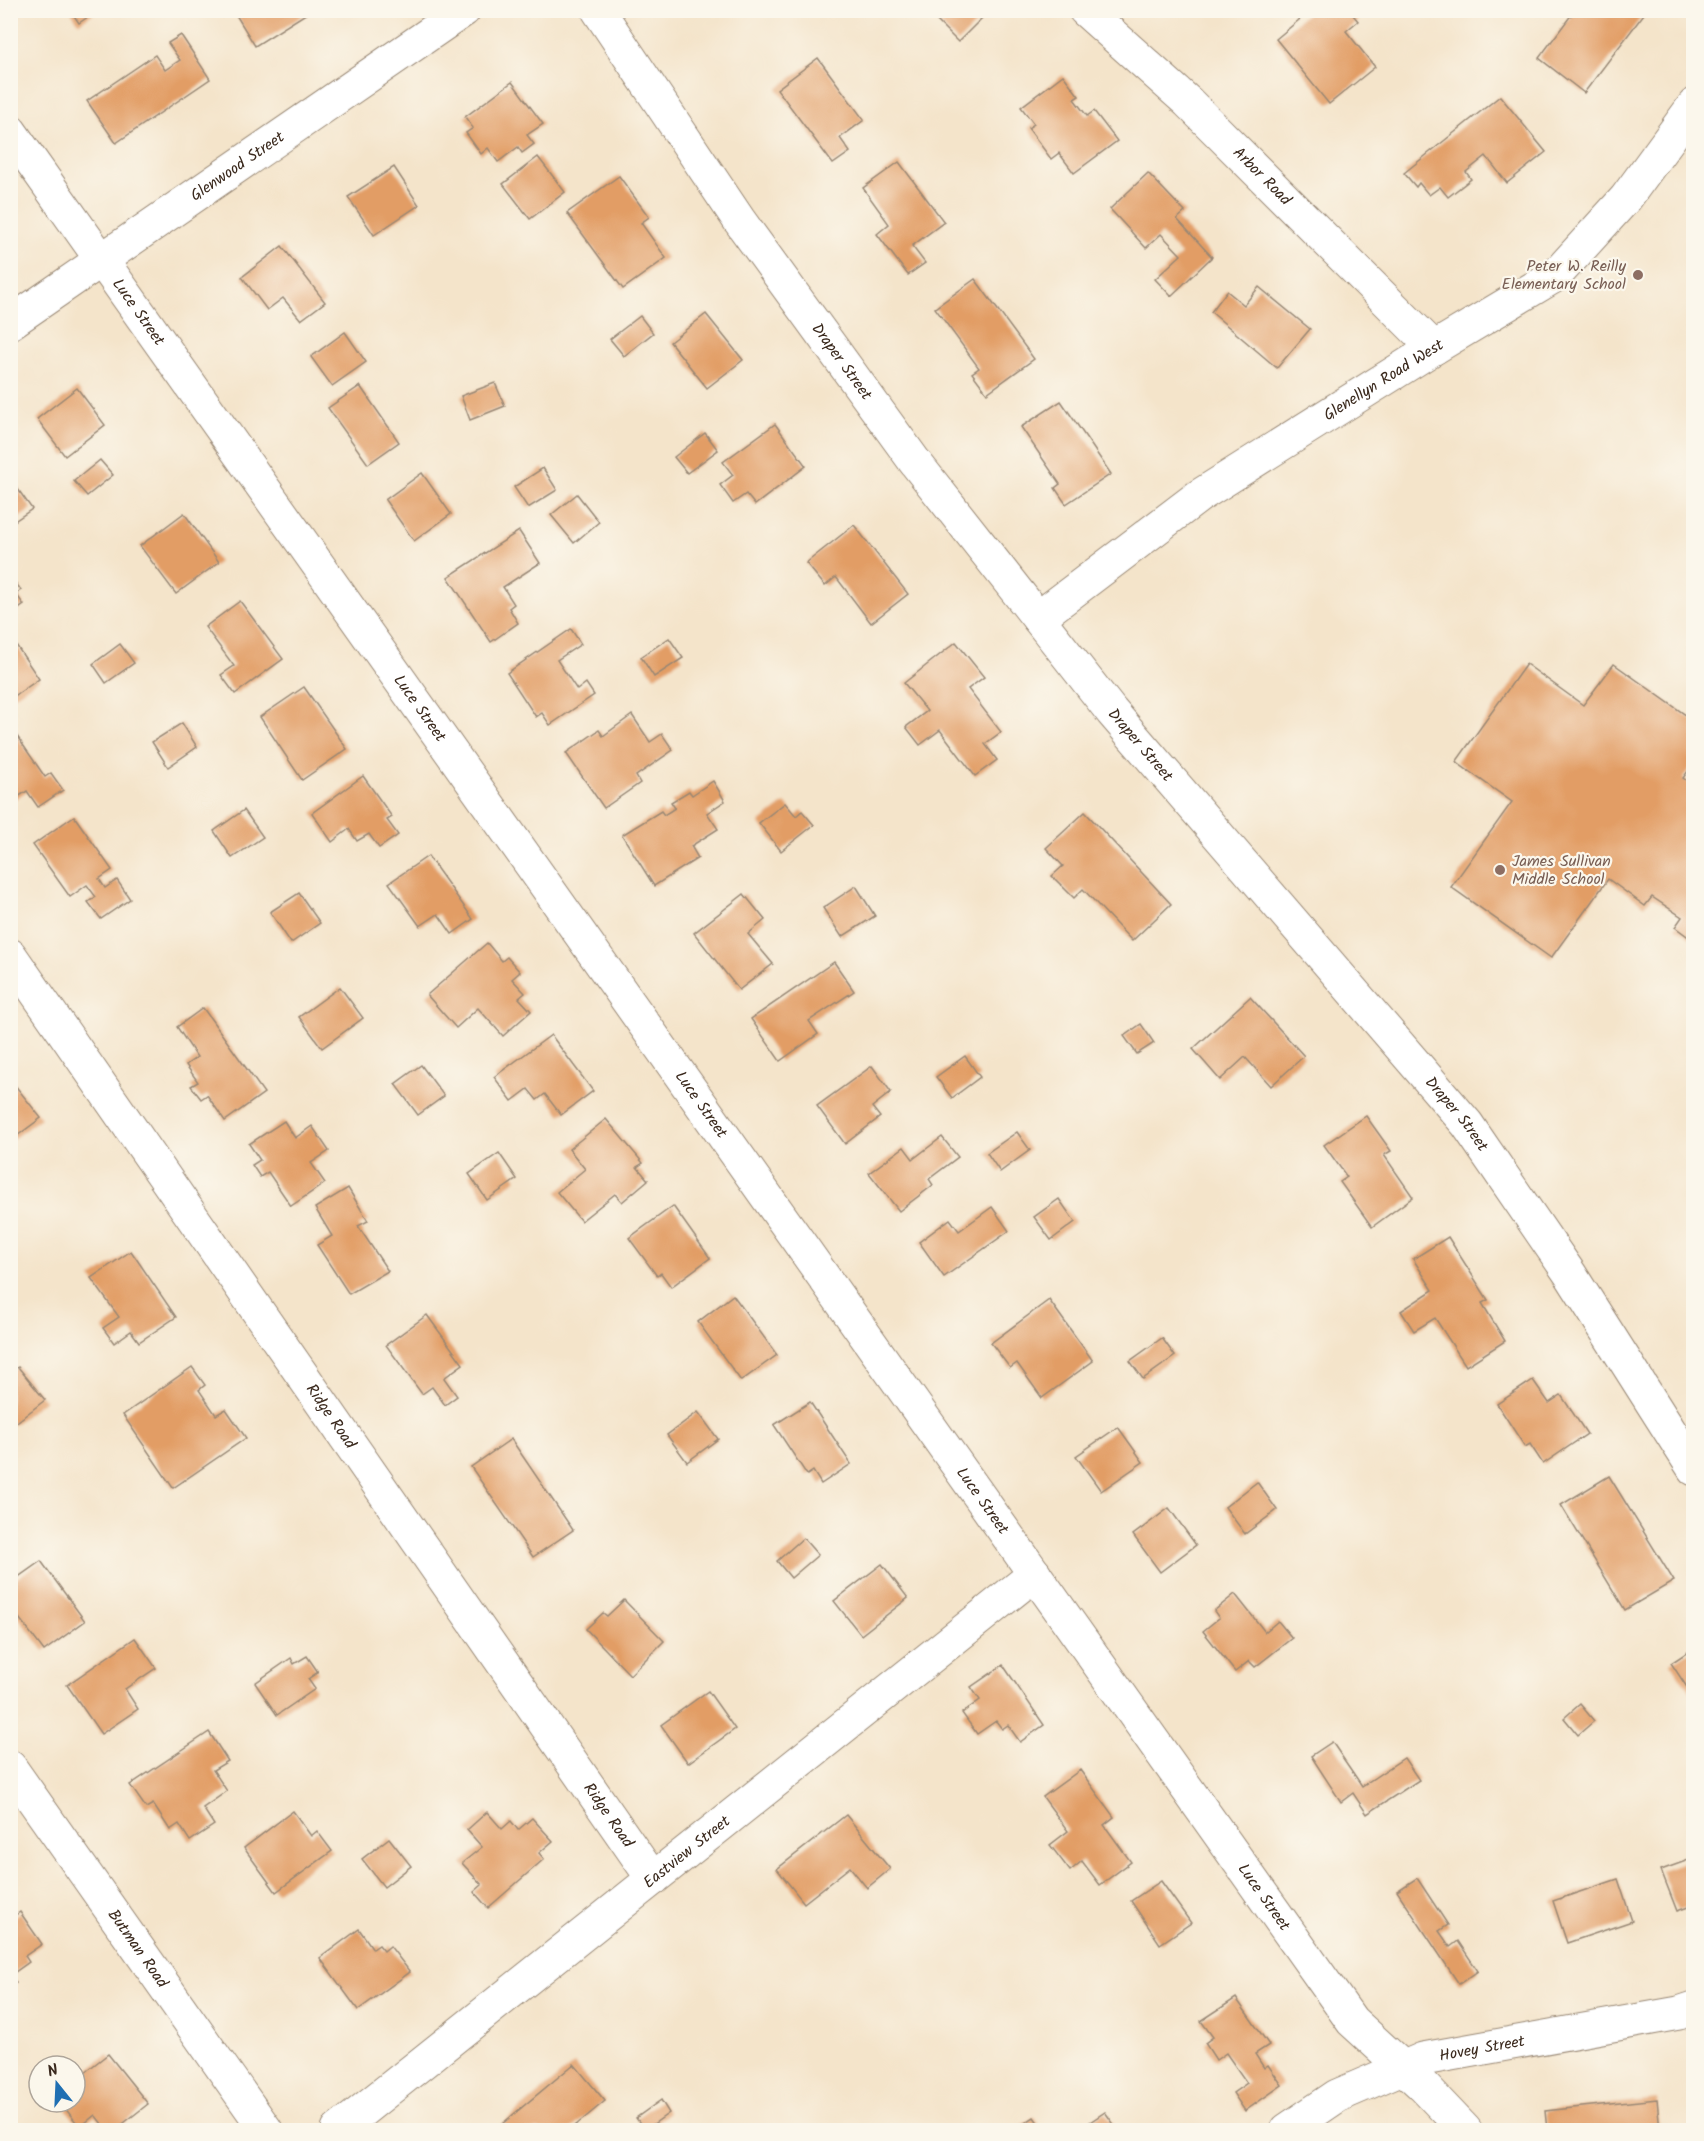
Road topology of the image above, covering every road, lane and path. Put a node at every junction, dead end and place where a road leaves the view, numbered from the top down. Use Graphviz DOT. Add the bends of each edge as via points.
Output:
graph roads {
  1 [pos="464,10"];
  2 [pos="598,10"];
  3 [pos="1084,10"];
  4 [pos="1694,105"];
  5 [pos="10,131"];
  6 [pos="102,260"];
  7 [pos="10,323"];
  8 [pos="1434,348"];
  9 [pos="1038,618"];
  10 [pos="10,955"];
  11 [pos="1694,1469"];
  12 [pos="1035,1574"];
  13 [pos="10,1767"];
  14 [pos="653,1879"];
  15 [pos="1694,2008"];
  16 [pos="1403,2068"];
  17 [pos="266,2130"];
  18 [pos="338,2130"];
  19 [pos="1287,2130"];
  20 [pos="1465,2130"];
  1 -- 6 [label="street, Glenwood Street"];
  2 -- 9 [label="street, Draper Street" via="746,230 915,462"];
  3 -- 8 [label="street, Arbor Road" via="1188,102"];
  4 -- 8 [label="street, Glenellyn Road West" via="1626,198 1556,274"];
  5 -- 6 [label="street, Luce Street"];
  6 -- 7 [label="street, Glenwood Street"];
  6 -- 12 [label="street, Luce Street"];
  8 -- 9 [label="street, Glenellyn Road West" via="1198,496"];
  9 -- 11 [label="street, Draper Street" via="1112,712 1467,1124 1570,1274"];
  10 -- 14 [label="street, Ridge Road"];
  12 -- 14 [label="street, Eastview Street"];
  12 -- 16 [label="street, Luce Street" via="1352,2021"];
  13 -- 17 [label="street, Butman Road"];
  14 -- 18 [label="street, Eastview Street"];
  15 -- 16 [label="street, Hovey Street" via="1423,2060"];
  16 -- 19 [label="street, Hovey Street" via="1336,2096"];
  16 -- 20 [label="street, Luce Street"];
}
